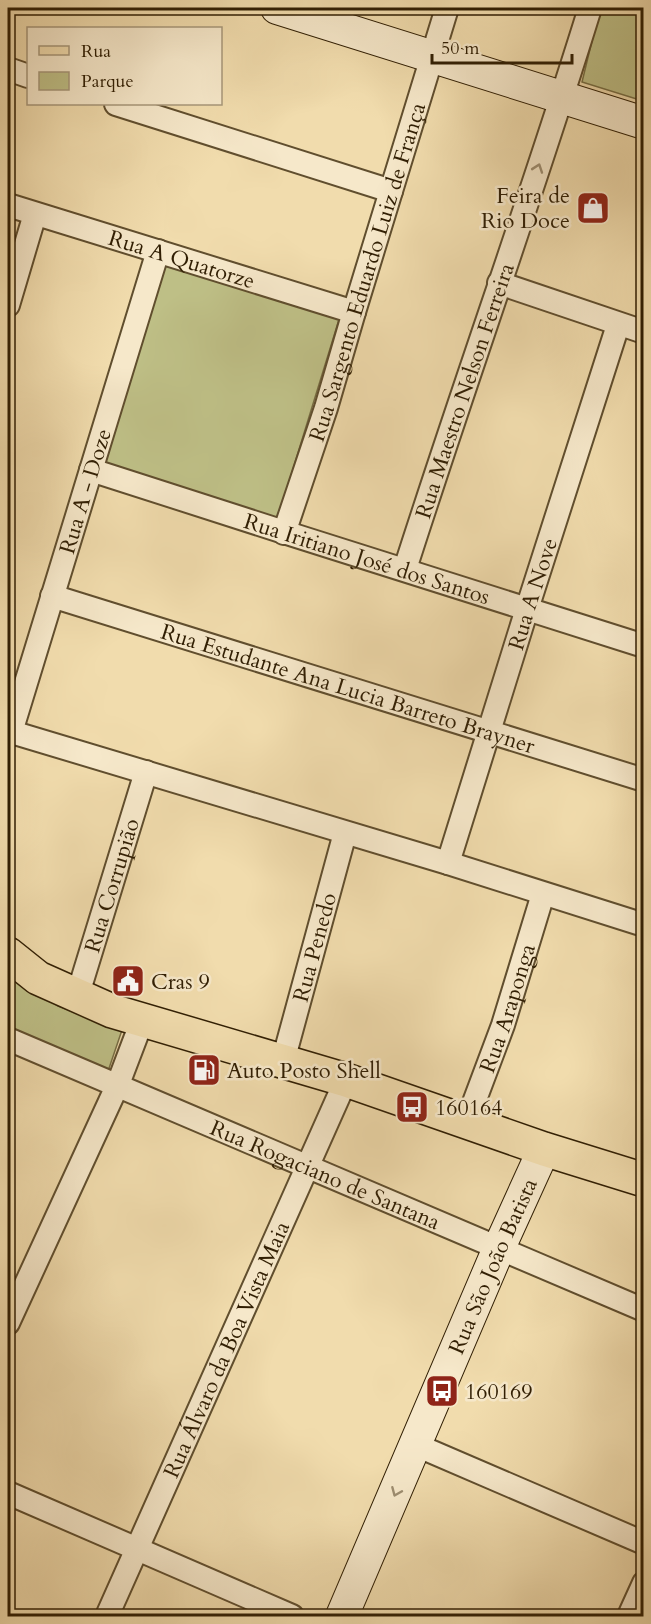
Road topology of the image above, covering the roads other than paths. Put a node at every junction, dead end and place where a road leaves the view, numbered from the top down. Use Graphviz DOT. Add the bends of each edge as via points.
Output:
graph roads {
  1 [pos="277,8"];
  2 [pos="447,8"];
  3 [pos="590,8"];
  4 [pos="432,56"];
  5 [pos="8,69"];
  6 [pos="27,76"];
  7 [pos="562,97"];
  8 [pos="119,105"];
  9 [pos="644,123"];
  10 [pos="391,190"];
  11 [pos="8,205"];
  12 [pos="35,214"];
  13 [pos="158,251"];
  14 [pos="499,283"];
  15 [pos="8,306"];
  16 [pos="354,312"];
  17 [pos="618,325"];
  18 [pos="644,332"];
  19 [pos="91,470"];
  20 [pos="284,533"];
  21 [pos="405,569"];
  22 [pos="52,596"];
  23 [pos="527,609"];
  24 [pos="644,646"];
  25 [pos="9,732"];
  26 [pos="489,733"];
  27 [pos="146,772"];
  28 [pos="644,780"];
  29 [pos="345,833"];
  30 [pos="448,863"];
  31 [pos="543,894"];
  32 [pos="644,925"];
  33 [pos="8,954"];
  34 [pos="77,997"];
  35 [pos="142,1021"];
  36 [pos="8,1039"];
  37 [pos="283,1061"];
  38 [pos="346,1080"];
  39 [pos="118,1084"];
  40 [pos="467,1121"];
  41 [pos="544,1149"];
  42 [pos="308,1167"];
  43 [pos="644,1180"];
  44 [pos="499,1248"];
  45 [pos="644,1310"];
  46 [pos="8,1323"];
  47 [pos="416,1445"];
  48 [pos="8,1493"];
  49 [pos="644,1542"];
  50 [pos="136,1548"];
  51 [pos="644,1582"];
  52 [pos="106,1617"];
  53 [pos="292,1617"];
  54 [pos="342,1617"];
  55 [pos="629,1617"];
  1 -- 4 [label="street"];
  2 -- 4 [label="street, Rua Sargento Eduardo Luiz de França"];
  3 -- 7 [label="street, Rua Maestro Nelson Ferreira"];
  4 -- 7 [label="street"];
  4 -- 10 [label="street, Rua Sargento Eduardo Luiz de França"];
  5 -- 6 [label="street"];
  7 -- 9 [label="street"];
  14 -- 7 [label="street, Rua Maestro Nelson Ferreira, one-way"];
  8 -- 10 [label="street"];
  10 -- 16 [label="street, Rua Sargento Eduardo Luiz de França"];
  11 -- 12 [label="street, Rua A Quatorze"];
  12 -- 13 [label="street, Rua A Quatorze"];
  12 -- 15 [label="street"];
  13 -- 16 [label="street, Rua A Quatorze"];
  13 -- 19 [label="street, Rua A - Doze"];
  14 -- 17 [label="street"];
  14 -- 21 [label="street, Rua Maestro Nelson Ferreira"];
  16 -- 20 [label="street, Rua Sargento Eduardo Luiz de França"];
  17 -- 18 [label="street"];
  17 -- 23 [label="street, Rua A Nove"];
  19 -- 20 [label="street, Rua Iritiano José dos Santos"];
  19 -- 22 [label="street, Rua A - Doze"];
  20 -- 21 [label="street, Rua Iritiano José dos Santos"];
  21 -- 23 [label="street, Rua Iritiano José dos Santos"];
  22 -- 25 [label="street, Rua A - Doze"];
  22 -- 26 [label="street, Rua Estudante Ana Lucia Barreto Brayner"];
  23 -- 24 [label="street, Rua Iritiano José dos Santos"];
  23 -- 26 [label="street, Rua A Nove"];
  25 -- 27 [label="street"];
  26 -- 28 [label="street, Rua Estudante Ana Lucia Barreto Brayner"];
  26 -- 30 [label="street, Rua A Nove"];
  27 -- 29 [label="street"];
  27 -- 34 [label="street, Rua Corrupião"];
  29 -- 30 [label="street"];
  29 -- 37 [label="street, Rua Penedo"];
  30 -- 31 [label="street"];
  31 -- 32 [label="street"];
  31 -- 40 [label="street, Rua Araponga" via="503,1025"];
  33 -- 34 [label="main road" via="38,978"];
  34 -- 35 [label="main road"];
  35 -- 37 [label="main road"];
  35 -- 39 [label="street"];
  36 -- 39 [label="street, Rua Rogaciano de Santana"];
  37 -- 38 [label="main road"];
  38 -- 40 [label="main road"];
  38 -- 42 [label="street, Rua Álvaro da Boa Vista Maia"];
  39 -- 42 [label="street, Rua Rogaciano de Santana"];
  39 -- 46 [label="street"];
  40 -- 41 [label="main road"];
  41 -- 43 [label="main road"];
  41 -- 44 [label="street, Rua São João Batista"];
  42 -- 44 [label="street, Rua Rogaciano de Santana"];
  42 -- 50 [label="street, Rua Álvaro da Boa Vista Maia"];
  44 -- 45 [label="street, Rua Rogaciano de Santana"];
  44 -- 47 [label="street, Rua São João Batista"];
  47 -- 49 [label="street"];
  47 -- 54 [label="street, Rua São João Batista, one-way"];
  48 -- 50 [label="street"];
  50 -- 52 [label="street, Rua Álvaro da Boa Vista Maia"];
  50 -- 53 [label="street"];
  51 -- 55 [label="street"];
}
